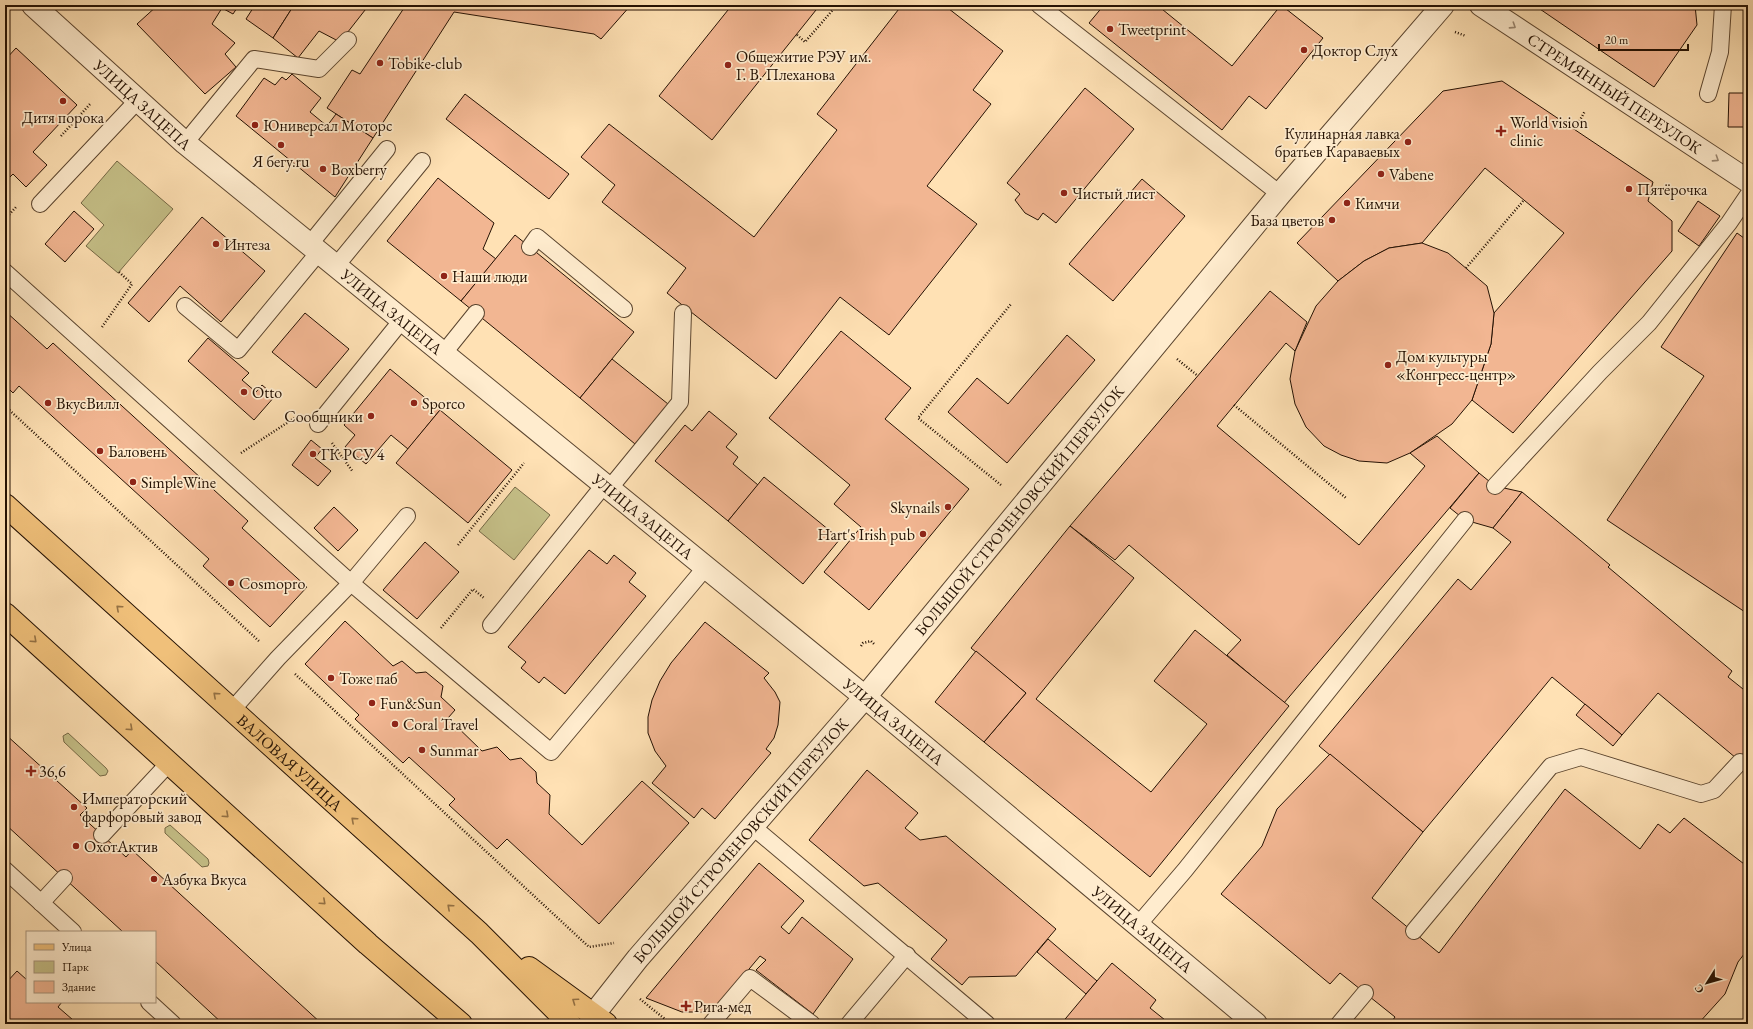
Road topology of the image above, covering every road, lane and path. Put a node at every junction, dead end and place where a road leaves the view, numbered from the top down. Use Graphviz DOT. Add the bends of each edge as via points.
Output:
graph roads {
  1 [pos="33,5"];
  2 [pos="837,5"];
  3 [pos="1039,5"];
  4 [pos="1444,5"];
  5 [pos="1481,5"];
  6 [pos="1723,5"];
  7 [pos="1450,30"];
  8 [pos="797,34"];
  9 [pos="1466,36"];
  10 [pos="348,40"];
  11 [pos="1708,94"];
  12 [pos="138,100"];
  13 [pos="91,103"];
  14 [pos="1584,111"];
  15 [pos="1574,129"];
  16 [pos="61,136"];
  17 [pos="184,143"];
  18 [pos="387,149"];
  19 [pos="422,161"];
  20 [pos="1748,181"];
  21 [pos="1280,194"];
  22 [pos="1748,195"];
  23 [pos="1524,200"];
  24 [pos="40,204"];
  25 [pos="530,247"];
  26 [pos="314,248"];
  27 [pos="336,266"];
  28 [pos="1466,268"];
  29 [pos="5,272"];
  30 [pos="119,272"];
  31 [pos="1011,304"];
  32 [pos="185,306"];
  33 [pos="624,309"];
  34 [pos="476,313"];
  35 [pos="683,313"];
  36 [pos="402,320"];
  37 [pos="88,347"];
  38 [pos="443,354"];
  39 [pos="1175,357"];
  40 [pos="1198,376"];
  41 [pos="1234,405"];
  42 [pos="5,406"];
  43 [pos="318,424"];
  44 [pos="524,463"];
  45 [pos="221,466"];
  46 [pos="352,472"];
  47 [pos="1001,485"];
  48 [pos="1495,486"];
  49 [pos="607,487"];
  50 [pos="1346,498"];
  51 [pos="5,505"];
  52 [pos="407,516"];
  53 [pos="1465,520"];
  54 [pos="458,545"];
  55 [pos="706,568"];
  56 [pos="351,583"];
  57 [pos="502,612"];
  58 [pos="5,614"];
  59 [pos="491,625"];
  60 [pos="426,646"];
  61 [pos="861,646"];
  62 [pos="877,646"];
  63 [pos="278,658"];
  64 [pos="865,697"];
  65 [pos="232,710"];
  66 [pos="1740,762"];
  67 [pos="169,763"];
  68 [pos="753,827"];
  69 [pos="102,835"];
  70 [pos="5,870"];
  71 [pos="64,878"];
  72 [pos="41,903"];
  73 [pos="1138,925"];
  74 [pos="72,931"];
  75 [pos="1414,931"];
  76 [pos="479,933"];
  77 [pos="620,943"];
  78 [pos="907,955"];
  79 [pos="644,992"];
  80 [pos="1365,993"];
  81 [pos="150,1003"];
  82 [pos="600,1019"];
  83 [pos="173,1024"];
  84 [pos="461,1024"];
  85 [pos="570,1024"];
  86 [pos="671,1024"];
  87 [pos="711,1024"];
  88 [pos="812,1024"];
  89 [pos="849,1024"];
  90 [pos="987,1024"];
  91 [pos="1256,1024"];
  92 [pos="1339,1024"];
  1 -- 12 [label="street, УЛИЦА ЗАЦЕПА"];
  2 -- 8 [label="path" via="805,42"];
  3 -- 21 [label="lane"];
  4 -- 21 [label="street, БОЛЬШОЙ СТРОЧЕНОВСКИЙ ПЕРЕУЛОК"];
  5 -- 20 [label="street, СТРЕМЯННЫЙ ПЕРЕУЛОК, one-way"];
  6 -- 11 [label="lane" via="1720,52"];
  7 -- 9 [label="path"];
  10 -- 17 [label="lane" via="319,69 254,59"];
  12 -- 17 [label="street, УЛИЦА ЗАЦЕПА"];
  12 -- 24 [label="lane"];
  13 -- 16 [label="path"];
  14 -- 15 [label="path"];
  17 -- 26 [label="street, УЛИЦА ЗАЦЕПА"];
  18 -- 26 [label="lane"];
  19 -- 27 [label="lane"];
  21 -- 64 [label="street, БОЛЬШОЙ СТРОЧЕНОВСКИЙ ПЕРЕУЛОК"];
  22 -- 48 [label="lane" via="1729,223 1649,323"];
  23 -- 28 [label="path"];
  25 -- 33 [label="lane" via="537,237"];
  26 -- 27 [label="street, УЛИЦА ЗАЦЕПА"];
  26 -- 32 [label="lane" via="238,350"];
  27 -- 36 [label="street, УЛИЦА ЗАЦЕПА"];
  29 -- 37 [label="lane"];
  30 -- 37 [label="path" via="132,284"];
  31 -- 47 [label="path" via="918,418"];
  34 -- 38 [label="lane"];
  35 -- 49 [label="lane" via="680,402"];
  36 -- 38 [label="street, УЛИЦА ЗАЦЕПА"];
  36 -- 43 [label="lane"];
  37 -- 45 [label="lane"];
  38 -- 49 [label="street, УЛИЦА ЗАЦЕПА"];
  39 -- 40 [label="path"];
  41 -- 50 [label="path"];
  42 -- 63 [label="path"];
  43 -- 45 [label="path" via="303,413"];
  43 -- 46 [label="path"];
  44 -- 54 [label="path"];
  45 -- 56 [label="lane"];
  49 -- 55 [label="street, УЛИЦА ЗАЦЕПА"];
  49 -- 57 [label="lane"];
  65 -- 51 [label="main road, ВАЛОВАЯ УЛИЦА, one-way"];
  52 -- 56 [label="lane"];
  53 -- 73 [label="lane" via="1185,870"];
  55 -- 60 [label="lane" via="551,752"];
  55 -- 64 [label="street, УЛИЦА ЗАЦЕПА"];
  56 -- 60 [label="lane"];
  56 -- 63 [label="lane"];
  57 -- 59 [label="lane"];
  57 -- 60 [label="path" via="473,589"];
  58 -- 67 [label="main road, one-way"];
  61 -- 62 [label="path" via="871,641"];
  63 -- 65 [label="lane"];
  63 -- 77 [label="path" via="589,947"];
  64 -- 68 [label="street, БОЛЬШОЙ СТРОЧЕНОВСКИЙ ПЕРЕУЛОК"];
  64 -- 73 [label="street, УЛИЦА ЗАЦЕПА"];
  76 -- 65 [label="main road, ВАЛОВАЯ УЛИЦА, one-way"];
  66 -- 75 [label="lane" via="1714,790 1701,794 1581,757 1551,766"];
  67 -- 69 [label="lane"];
  67 -- 84 [label="main road, one-way" via="374,949"];
  68 -- 78 [label="lane"];
  68 -- 82 [label="street, БОЛЬШОЙ СТРОЧЕНОВСКИЙ ПЕРЕУЛОК" via="638,958"];
  70 -- 72 [label="lane"];
  71 -- 72 [label="lane"];
  72 -- 74 [label="lane"];
  73 -- 91 [label="street, УЛИЦА ЗАЦЕПА"];
  82 -- 76 [label="main road, one-way"];
  76 -- 85 [label="main road, ВАЛОВАЯ УЛИЦА"];
  78 -- 89 [label="lane"];
  78 -- 90 [label="lane"];
  79 -- 86 [label="path" via="639,998"];
  80 -- 92 [label="lane"];
  81 -- 83 [label="lane"];
  87 -- 88 [label="lane" via="750,978"];
}
